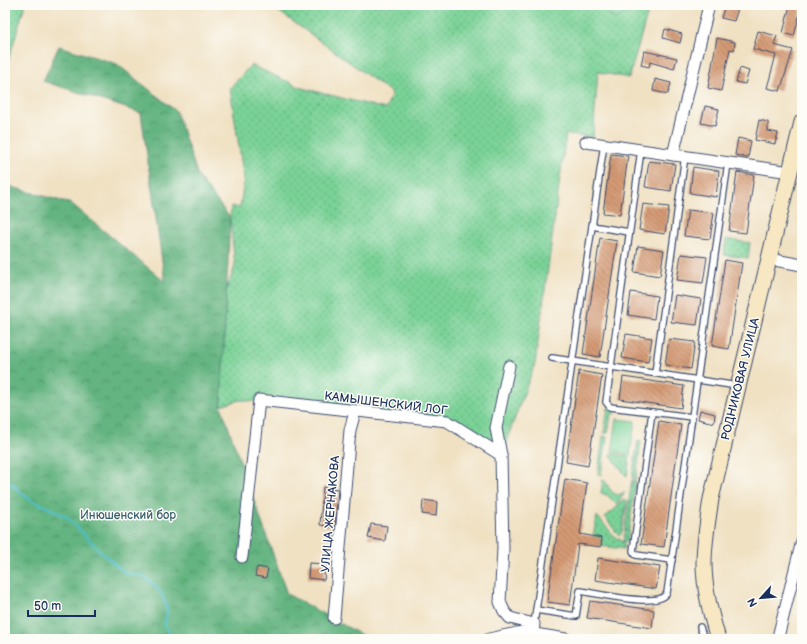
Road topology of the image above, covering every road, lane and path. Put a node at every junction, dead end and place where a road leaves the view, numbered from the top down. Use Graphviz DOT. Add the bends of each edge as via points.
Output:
graph roads {
  1 [pos="709,5"];
  2 [pos="802,122"];
  3 [pos="586,142"];
  4 [pos="604,144"];
  5 [pos="641,150"];
  6 [pos="673,155"];
  7 [pos="684,156"];
  8 [pos="728,163"];
  9 [pos="790,172"];
  10 [pos="592,226"];
  11 [pos="629,232"];
  12 [pos="769,259"];
  13 [pos="802,265"];
  14 [pos="552,358"];
  15 [pos="572,361"];
  16 [pos="509,366"];
  17 [pos="611,367"];
  18 [pos="655,373"];
  19 [pos="697,380"];
  20 [pos="738,386"];
  21 [pos="355,412"];
  22 [pos="652,412"];
  23 [pos="692,417"];
  24 [pos="501,455"];
  25 [pos="802,541"];
  26 [pos="242,557"];
  27 [pos="672,560"];
  28 [pos="536,610"];
  29 [pos="334,618"];
  30 [pos="700,628"];
  31 [pos="534,629"];
  32 [pos="778,636"];
  33 [pos="489,639"];
  34 [pos="566,639"];
  35 [pos="704,639"];
  36 [pos="718,639"];
  1 -- 6 [label="street"];
  2 -- 9 [label="street, РОДНИКОВАЯ УЛИЦА"];
  3 -- 4 [label="street"];
  4 -- 5 [label="street"];
  4 -- 10 [label="lane"];
  5 -- 6 [label="street"];
  5 -- 11 [label="lane"];
  6 -- 7 [label="street"];
  7 -- 8 [label="street"];
  7 -- 18 [label="lane"];
  8 -- 9 [label="street"];
  8 -- 19 [label="lane"];
  9 -- 12 [label="street, РОДНИКОВАЯ УЛИЦА"];
  10 -- 11 [label="lane"];
  10 -- 15 [label="lane"];
  11 -- 17 [label="lane"];
  12 -- 13 [label="street"];
  12 -- 20 [label="street, РОДНИКОВАЯ УЛИЦА"];
  14 -- 15 [label="lane"];
  15 -- 17 [label="lane"];
  15 -- 28 [label="lane"];
  16 -- 24 [label="street" via="496,428"];
  17 -- 18 [label="lane"];
  17 -- 22 [label="lane" via="607,405"];
  18 -- 19 [label="lane"];
  19 -- 20 [label="lane"];
  19 -- 23 [label="lane"];
  20 -- 36 [label="street, РОДНИКОВАЯ УЛИЦА" via="711,499 706,534 704,564 707,594"];
  21 -- 24 [label="street, КАМЫШЕНСКИЙ ЛОГ" via="447,421"];
  21 -- 26 [label="street, КАМЫШЕНСКИЙ ЛОГ" via="259,400"];
  21 -- 29 [label="street, УЛИЦА ЖЕРНАКОВА" via="350,430"];
  22 -- 23 [label="lane"];
  22 -- 27 [label="lane" via="634,551 636,555"];
  23 -- 27 [label="lane"];
  24 -- 31 [label="street" via="503,549 500,602 510,618"];
  25 -- 32 [label="street"];
  27 -- 28 [label="lane" via="667,593 663,598 650,601 580,591 576,616"];
  28 -- 31 [label="lane"];
  30 -- 35 [label="lane"];
  31 -- 33 [label="street"];
  31 -- 34 [label="street"];
}
